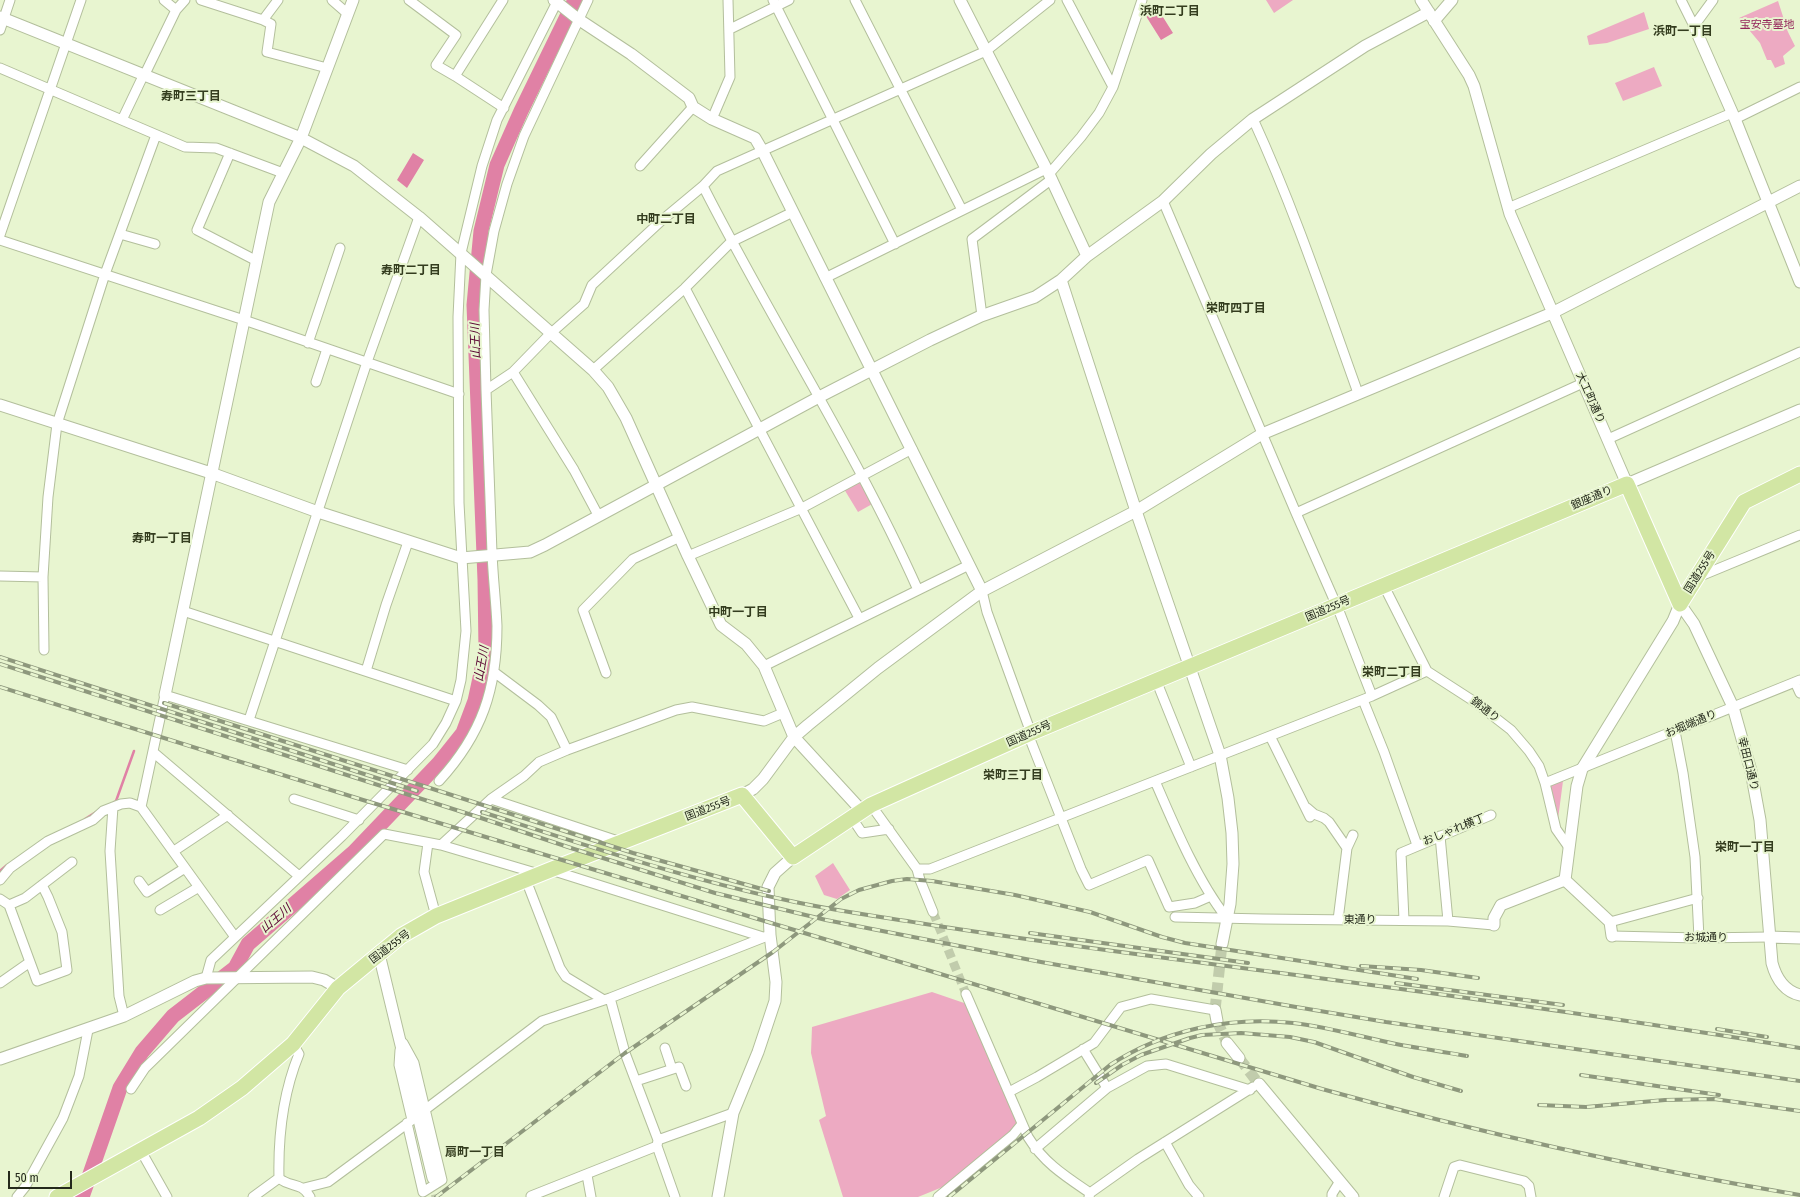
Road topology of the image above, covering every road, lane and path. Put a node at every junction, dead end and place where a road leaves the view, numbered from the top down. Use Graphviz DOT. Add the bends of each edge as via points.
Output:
graph roads {
  1 [pos="10,0"];
  2 [pos="81,0"];
  3 [pos="164,0"];
  4 [pos="185,0"];
  5 [pos="201,0"];
  6 [pos="278,0"];
  7 [pos="332,0"];
  8 [pos="353,0"];
  9 [pos="409,0"];
  10 [pos="503,0"];
  11 [pos="588,0"];
  12 [pos="728,0"];
  13 [pos="789,0"];
  14 [pos="855,0"];
  15 [pos="960,0"];
  16 [pos="1050,0"];
  17 [pos="1067,0"];
  18 [pos="1142,0"];
  19 [pos="1421,0"];
  20 [pos="1452,0"];
  21 [pos="1681,0"];
  22 [pos="1713,0"];
  23 [pos="557,2"];
  24 [pos="775,3"];
  25 [pos="176,10"];
  26 [pos="348,14"];
  27 [pos="2,17"];
  28 [pos="1432,17"];
  29 [pos="577,18"];
  30 [pos="263,20"];
  31 [pos="1694,26"];
  32 [pos="730,29"];
  33 [pos="0,30"];
  34 [pos="66,42"];
  35 [pos="986,51"];
  36 [pos="0,68"];
  37 [pos="327,68"];
  38 [pos="144,74"];
  39 [pos="455,76"];
  40 [pos="1113,87"];
  41 [pos="1800,87"];
  42 [pos="900,88"];
  43 [pos="51,89"];
  44 [pos="693,107"];
  45 [pos="504,108"];
  46 [pos="1733,116"];
  47 [pos="712,119"];
  48 [pos="833,119"];
  49 [pos="1253,119"];
  50 [pos="122,120"];
  51 [pos="156,136"];
  52 [pos="301,138"];
  53 [pos="762,150"];
  54 [pos="230,153"];
  55 [pos="640,166"];
  56 [pos="282,173"];
  57 [pos="1049,174"];
  58 [pos="703,186"];
  59 [pos="1800,186"];
  60 [pos="1163,200"];
  61 [pos="1768,202"];
  62 [pos="1508,208"];
  63 [pos="962,210"];
  64 [pos="793,212"];
  65 [pos="419,217"];
  66 [pos="120,234"];
  67 [pos="0,235"];
  68 [pos="0,240"];
  69 [pos="731,242"];
  70 [pos="154,244"];
  71 [pos="895,244"];
  72 [pos="340,248"];
  73 [pos="462,254"];
  74 [pos="1088,256"];
  75 [pos="257,261"];
  76 [pos="105,274"];
  77 [pos="486,275"];
  78 [pos="826,278"];
  79 [pos="1061,280"];
  80 [pos="1800,282"];
  81 [pos="685,288"];
  82 [pos="1552,314"];
  83 [pos="982,316"];
  84 [pos="244,320"];
  85 [pos="550,334"];
  86 [pos="308,343"];
  87 [pos="327,349"];
  88 [pos="1800,352"];
  89 [pos="367,362"];
  90 [pos="593,370"];
  91 [pos="872,370"];
  92 [pos="512,372"];
  93 [pos="316,382"];
  94 [pos="1583,383"];
  95 [pos="486,390"];
  96 [pos="1358,393"];
  97 [pos="459,394"];
  98 [pos="819,397"];
  99 [pos="0,405"];
  100 [pos="1800,410"];
  101 [pos="57,424"];
  102 [pos="760,429"];
  103 [pos="1262,434"];
  104 [pos="1608,439"];
  105 [pos="912,449"];
  106 [pos="211,474"];
  107 [pos="1800,474"];
  108 [pos="861,477"];
  109 [pos="1627,484"];
  110 [pos="655,485"];
  111 [pos="802,508"];
  112 [pos="1136,511"];
  113 [pos="318,512"];
  114 [pos="1296,513"];
  115 [pos="598,515"];
  116 [pos="1800,535"];
  117 [pos="680,537"];
  118 [pos="408,542"];
  119 [pos="492,556"];
  120 [pos="688,556"];
  121 [pos="461,558"];
  122 [pos="969,566"];
  123 [pos="0,576"];
  124 [pos="43,577"];
  125 [pos="1697,577"];
  126 [pos="1384,586"];
  127 [pos="918,590"];
  128 [pos="982,591"];
  129 [pos="1680,604"];
  130 [pos="1337,605"];
  131 [pos="183,611"];
  132 [pos="859,618"];
  133 [pos="274,641"];
  134 [pos="44,650"];
  135 [pos="764,666"];
  136 [pos="1190,667"];
  137 [pos="366,671"];
  138 [pos="1427,671"];
  139 [pos="494,672"];
  140 [pos="606,673"];
  141 [pos="1156,680"];
  142 [pos="1798,681"];
  143 [pos="1800,693"];
  144 [pos="166,695"];
  145 [pos="1367,698"];
  146 [pos="456,701"];
  147 [pos="1734,707"];
  148 [pos="783,713"];
  149 [pos="249,720"];
  150 [pos="1675,731"];
  151 [pos="1030,733"];
  152 [pos="1270,736"];
  153 [pos="794,738"];
  154 [pos="567,750"];
  155 [pos="153,752"];
  156 [pos="1220,755"];
  157 [pos="1191,767"];
  158 [pos="1582,769"];
  159 [pos="408,770"];
  160 [pos="439,781"];
  161 [pos="1155,781"];
  162 [pos="1545,783"];
  163 [pos="742,795"];
  164 [pos="294,799"];
  165 [pos="491,799"];
  166 [pos="1305,806"];
  167 [pos="114,807"];
  168 [pos="141,807"];
  169 [pos="862,811"];
  170 [pos="228,815"];
  171 [pos="1491,815"];
  172 [pos="1310,817"];
  173 [pos="1061,819"];
  174 [pos="358,820"];
  175 [pos="889,830"];
  176 [pos="1353,835"];
  177 [pos="1440,836"];
  178 [pos="621,842"];
  179 [pos="428,843"];
  180 [pos="441,845"];
  181 [pos="1417,845"];
  182 [pos="1568,846"];
  183 [pos="1347,848"];
  184 [pos="174,851"];
  185 [pos="793,857"];
  186 [pos="72,862"];
  187 [pos="185,868"];
  188 [pos="918,869"];
  189 [pos="538,875"];
  190 [pos="299,876"];
  191 [pos="0,880"];
  192 [pos="139,880"];
  193 [pos="1565,880"];
  194 [pos="42,885"];
  195 [pos="199,886"];
  196 [pos="1211,896"];
  197 [pos="1698,898"];
  198 [pos="0,899"];
  199 [pos="9,905"];
  200 [pos="160,910"];
  201 [pos="933,912"];
  202 [pos="436,916"];
  203 [pos="1175,917"];
  204 [pos="1226,917"];
  205 [pos="1338,920"];
  206 [pos="1404,920"];
  207 [pos="1448,920"];
  208 [pos="1610,922"];
  209 [pos="1494,925"];
  210 [pos="766,936"];
  211 [pos="1612,936"];
  212 [pos="235,937"];
  213 [pos="1769,937"];
  214 [pos="1698,938"];
  215 [pos="1800,938"];
  216 [pos="1222,944"];
  217 [pos="379,954"];
  218 [pos="30,962"];
  219 [pos="238,977"];
  220 [pos="206,978"];
  221 [pos="1,980"];
  222 [pos="338,988"];
  223 [pos="966,994"];
  224 [pos="1800,996"];
  225 [pos="607,999"];
  226 [pos="1216,1015"];
  227 [pos="124,1016"];
  228 [pos="88,1030"];
  229 [pos="400,1038"];
  230 [pos="1227,1043"];
  231 [pos="294,1044"];
  232 [pos="665,1048"];
  233 [pos="1083,1049"];
  234 [pos="1239,1058"];
  235 [pos="0,1059"];
  236 [pos="672,1069"];
  237 [pos="636,1081"];
  238 [pos="686,1086"];
  239 [pos="1254,1087"];
  240 [pos="131,1088"];
  241 [pos="1107,1088"];
  242 [pos="1009,1092"];
  243 [pos="426,1109"];
  244 [pos="733,1113"];
  245 [pos="408,1123"];
  246 [pos="1022,1124"];
  247 [pos="1165,1142"];
  248 [pos="658,1143"];
  249 [pos="1035,1149"];
  250 [pos="141,1151"];
  251 [pos="587,1175"];
  252 [pos="279,1178"];
  253 [pos="433,1178"];
  254 [pos="1340,1181"];
  255 [pos="304,1188"];
  256 [pos="61,1194"];
  257 [pos="1089,1195"];
  258 [pos="531,1196"];
  259 [pos="17,1197"];
  260 [pos="167,1197"];
  261 [pos="253,1197"];
  262 [pos="310,1197"];
  263 [pos="591,1197"];
  264 [pos="675,1197"];
  265 [pos="718,1197"];
  266 [pos="938,1197"];
  267 [pos="1199,1197"];
  268 [pos="1332,1197"];
  269 [pos="1354,1197"];
  270 [pos="1444,1197"];
  271 [pos="1531,1197"];
  1 -- 27 [label="street"];
  2 -- 34 [label="street"];
  3 -- 25 [label="street"];
  4 -- 25 [label="street"];
  5 -- 30 [label="street"];
  6 -- 30 [label="street"];
  7 -- 26 [label="street"];
  8 -- 26 [label="street"];
  9 -- 39 [label="street" via="456,35 436,65"];
  10 -- 39 [label="street"];
  11 -- 29 [label="street"];
  12 -- 32 [label="street"];
  13 -- 24 [label="street"];
  14 -- 42 [label="street"];
  15 -- 35 [label="street"];
  16 -- 35 [label="street"];
  17 -- 40 [label="street"];
  18 -- 40 [label="street"];
  19 -- 28 [label="street, 大工町通り"];
  20 -- 28 [label="street"];
  21 -- 31 [label="street"];
  22 -- 31 [label="street"];
  23 -- 29 [label="street"];
  23 -- 45 [label="street"];
  24 -- 32 [label="street"];
  24 -- 48 [label="street"];
  25 -- 38 [label="street"];
  26 -- 37 [label="street"];
  27 -- 33 [label="street"];
  27 -- 34 [label="street"];
  28 -- 49 [label="street" via="1365,46"];
  28 -- 62 [label="street, 大工町通り" via="1474,86"];
  29 -- 44 [label="street" via="631,54 689,98"];
  29 -- 77 [label="street" via="517,155 494,231"];
  30 -- 37 [label="street" via="271,24 267,52"];
  31 -- 46 [label="street"];
  32 -- 47 [label="street" via="730,77"];
  34 -- 38 [label="street"];
  34 -- 43 [label="street"];
  35 -- 42 [label="street"];
  35 -- 57 [label="street"];
  36 -- 43 [label="street"];
  37 -- 52 [label="street"];
  38 -- 50 [label="street"];
  38 -- 52 [label="street"];
  39 -- 45 [label="street"];
  40 -- 57 [label="street" via="1099,113"];
  41 -- 46 [label="street"];
  42 -- 48 [label="street"];
  42 -- 63 [label="street"];
  43 -- 50 [label="street"];
  43 -- 67 [label="street"];
  44 -- 47 [label="street"];
  44 -- 55 [label="street"];
  45 -- 73 [label="street" via="482,166"];
  46 -- 61 [label="street"];
  46 -- 62 [label="street"];
  47 -- 53 [label="street" via="755,138"];
  48 -- 53 [label="street"];
  48 -- 71 [label="street"];
  49 -- 60 [label="street"];
  49 -- 96 [label="street" via="1311,262"];
  50 -- 51 [label="street"];
  51 -- 54 [label="street" via="185,147 216,148"];
  51 -- 66 [label="street"];
  52 -- 56 [label="street"];
  52 -- 65 [label="street" via="354,166"];
  53 -- 58 [label="street" via="717,171"];
  53 -- 64 [label="street"];
  54 -- 56 [label="street"];
  54 -- 75 [label="street" via="197,230"];
  56 -- 75 [label="street" via="269,202"];
  57 -- 63 [label="street"];
  57 -- 74 [label="street"];
  57 -- 83 [label="street" via="972,239"];
  58 -- 69 [label="street"];
  58 -- 85 [label="street" via="592,285 584,304"];
  59 -- 61 [label="street"];
  60 -- 74 [label="street"];
  60 -- 103 [label="street"];
  61 -- 80 [label="street"];
  61 -- 82 [label="street"];
  62 -- 82 [label="street, 大工町通り"];
  63 -- 71 [label="street"];
  64 -- 69 [label="street"];
  64 -- 78 [label="street"];
  65 -- 73 [label="street"];
  65 -- 89 [label="street"];
  66 -- 70 [label="street"];
  66 -- 76 [label="street"];
  68 -- 76 [label="street"];
  69 -- 81 [label="street"];
  69 -- 98 [label="street"];
  71 -- 78 [label="street"];
  72 -- 86 [label="street"];
  73 -- 77 [label="street"];
  73 -- 97 [label="street" via="458,317"];
  74 -- 79 [label="street"];
  75 -- 84 [label="street"];
  76 -- 84 [label="street"];
  76 -- 101 [label="street"];
  77 -- 85 [label="street"];
  77 -- 95 [label="street"];
  78 -- 91 [label="street"];
  79 -- 83 [label="street" via="1035,297"];
  79 -- 112 [label="street"];
  81 -- 90 [label="street"];
  81 -- 102 [label="street"];
  82 -- 94 [label="street, 大工町通り"];
  82 -- 96 [label="street"];
  83 -- 91 [label="street"];
  84 -- 86 [label="street"];
  84 -- 106 [label="street"];
  85 -- 90 [label="street"];
  85 -- 92 [label="street"];
  86 -- 87 [label="street"];
  87 -- 89 [label="street"];
  87 -- 93 [label="street"];
  88 -- 104 [label="street"];
  89 -- 97 [label="street"];
  89 -- 113 [label="street"];
  90 -- 110 [label="street" via="616,399"];
  91 -- 98 [label="street"];
  91 -- 105 [label="street"];
  92 -- 95 [label="street"];
  92 -- 115 [label="street" via="574,470"];
  94 -- 104 [label="street, 大工町通り"];
  94 -- 114 [label="street"];
  95 -- 119 [label="street"];
  96 -- 103 [label="street"];
  97 -- 121 [label="street"];
  98 -- 102 [label="street"];
  98 -- 108 [label="street"];
  99 -- 101 [label="street"];
  100 -- 109 [label="street, 銀座通り"];
  101 -- 106 [label="street"];
  101 -- 124 [label="street" via="48,497"];
  102 -- 110 [label="street"];
  102 -- 111 [label="street"];
  103 -- 112 [label="street"];
  103 -- 114 [label="street"];
  104 -- 109 [label="street, 大工町通り"];
  105 -- 108 [label="street"];
  105 -- 122 [label="street"];
  106 -- 113 [label="street"];
  106 -- 131 [label="street"];
  107 -- 125 [label="highway, 国道255号" via="1744,502"];
  108 -- 111 [label="street"];
  108 -- 127 [label="street" via="881,511"];
  109 -- 126 [label="highway, 銀座通り"];
  109 -- 129 [label="highway, 国道255号"];
  110 -- 115 [label="street"];
  110 -- 117 [label="street"];
  111 -- 120 [label="street"];
  111 -- 132 [label="street"];
  112 -- 128 [label="street"];
  112 -- 136 [label="street"];
  113 -- 118 [label="street"];
  113 -- 133 [label="street"];
  114 -- 130 [label="street"];
  115 -- 119 [label="street" via="530,552"];
  116 -- 125 [label="street"];
  117 -- 120 [label="street"];
  117 -- 140 [label="street" via="633,559 583,610"];
  118 -- 121 [label="street"];
  118 -- 137 [label="street"];
  119 -- 121 [label="street"];
  119 -- 139 [label="street" via="497,626"];
  120 -- 135 [label="street" via="721,626 746,644"];
  121 -- 146 [label="street" via="466,631 462,680"];
  122 -- 127 [label="street"];
  122 -- 128 [label="street"];
  123 -- 124 [label="street"];
  124 -- 134 [label="street"];
  125 -- 129 [label="highway, 国道255号"];
  126 -- 130 [label="highway, 国道255号"];
  126 -- 138 [label="street"];
  127 -- 132 [label="street"];
  128 -- 151 [label="street"];
  128 -- 153 [label="street" via="878,668"];
  129 -- 147 [label="street, 幸田口通り" via="1694,624"];
  129 -- 158 [label="street" via="1673,620"];
  130 -- 136 [label="highway, 国道255号"];
  130 -- 145 [label="street"];
  131 -- 133 [label="street"];
  131 -- 144 [label="street"];
  132 -- 135 [label="street"];
  133 -- 137 [label="street"];
  133 -- 149 [label="street"];
  135 -- 148 [label="street"];
  136 -- 141 [label="highway, 国道255号"];
  136 -- 156 [label="street"];
  137 -- 146 [label="street"];
  138 -- 145 [label="street"];
  138 -- 162 [label="street, 錦通り" via="1464,694 1510,730 1529,752"];
  139 -- 154 [label="street" via="551,717"];
  139 -- 160 [label="street" via="481,722 454,765"];
  141 -- 151 [label="highway, 国道255号"];
  141 -- 157 [label="street"];
  142 -- 143 [label="street"];
  142 -- 147 [label="street, お堀端通り"];
  144 -- 149 [label="street"];
  144 -- 155 [label="street"];
  145 -- 152 [label="street"];
  145 -- 181 [label="street"];
  146 -- 159 [label="street" via="433,744"];
  147 -- 150 [label="street, お堀端通り"];
  147 -- 213 [label="street, 幸田口通り" via="1751,771 1760,820"];
  148 -- 153 [label="street"];
  148 -- 154 [label="street" via="764,721 692,707 676,710"];
  149 -- 159 [label="street"];
  150 -- 158 [label="street, お堀端通り"];
  150 -- 197 [label="street" via="1695,857"];
  151 -- 169 [label="highway, 国道255号"];
  151 -- 173 [label="street"];
  152 -- 156 [label="street"];
  152 -- 166 [label="street"];
  153 -- 163 [label="street" via="763,779"];
  153 -- 169 [label="street"];
  154 -- 165 [label="street" via="539,762"];
  155 -- 168 [label="street"];
  155 -- 170 [label="street"];
  156 -- 157 [label="street"];
  156 -- 204 [label="street" via="1228,792 1232,833 1233,864 1230,904"];
  157 -- 161 [label="street"];
  158 -- 162 [label="street, お堀端通り"];
  158 -- 182 [label="street" via="1576,786"];
  159 -- 174 [label="street"];
  161 -- 173 [label="street"];
  161 -- 196 [label="street" via="1175,827"];
  162 -- 182 [label="street, 錦通り" via="1556,829"];
  163 -- 178 [label="highway, 国道255号"];
  163 -- 185 [label="highway, 国道255号"];
  164 -- 174 [label="street"];
  165 -- 178 [label="street"];
  165 -- 180 [label="street"];
  166 -- 172 [label="street"];
  166 -- 183 [label="street" via="1329,822"];
  167 -- 168 [label="street" via="130,803"];
  167 -- 191 [label="street" via="48,841 10,868"];
  167 -- 227 [label="street" via="110,851 119,996"];
  168 -- 184 [label="street"];
  169 -- 175 [label="street"];
  169 -- 175 [label="street" via="862,833"];
  169 -- 185 [label="highway, 国道255号"];
  170 -- 184 [label="street"];
  170 -- 190 [label="street"];
  171 -- 177 [label="street, おしゃれ横丁"];
  173 -- 188 [label="street" via="930,869"];
  173 -- 196 [label="street" via="1089,885 1148,860 1169,907 1194,903"];
  174 -- 190 [label="street"];
  175 -- 188 [label="street"];
  176 -- 183 [label="street"];
  177 -- 181 [label="street, おしゃれ横丁"];
  177 -- 207 [label="street"];
  178 -- 189 [label="highway, 国道255号"];
  179 -- 180 [label="street"];
  179 -- 202 [label="street" via="424,872"];
  179 -- 219 [label="street" via="384,834"];
  180 -- 189 [label="street"];
  181 -- 206 [label="street, おしゃれ横丁" via="1401,853"];
  182 -- 193 [label="street"];
  183 -- 205 [label="street"];
  184 -- 187 [label="street"];
  185 -- 210 [label="street" via="775,873 768,887"];
  186 -- 194 [label="street"];
  187 -- 192 [label="street" via="147,892"];
  187 -- 195 [label="street"];
  188 -- 201 [label="street"];
  189 -- 202 [label="highway, 国道255号"];
  189 -- 210 [label="street"];
  189 -- 225 [label="street" via="560,968 566,977"];
  190 -- 212 [label="street"];
  193 -- 208 [label="street"];
  193 -- 209 [label="street" via="1501,905 1494,918"];
  194 -- 199 [label="street" via="25,898"];
  194 -- 218 [label="street" via="62,932 67,970 37,982"];
  195 -- 200 [label="street"];
  195 -- 212 [label="street"];
  196 -- 204 [label="street"];
  197 -- 208 [label="street"];
  197 -- 214 [label="street"];
  198 -- 199 [label="street"];
  199 -- 218 [label="street"];
  202 -- 217 [label="highway, 国道255号" via="401,936"];
  203 -- 204 [label="street, 東通り"];
  204 -- 205 [label="street, 東通り"];
  204 -- 216 [label="street"];
  205 -- 206 [label="street, 東通り"];
  206 -- 207 [label="street, 東通り"];
  207 -- 209 [label="street, 東通り"];
  208 -- 211 [label="street"];
  210 -- 225 [label="street"];
  210 -- 244 [label="street" via="774,962 775,1001"];
  211 -- 214 [label="street, お城通り"];
  212 -- 220 [label="street" via="211,960"];
  213 -- 214 [label="street, お城通り"];
  213 -- 215 [label="street, お城通り"];
  213 -- 224 [label="street, 幸田口通り" via="1775,976 1793,994"];
  217 -- 222 [label="highway, 国道255号"];
  217 -- 229 [label="street"];
  218 -- 221 [label="street"];
  219 -- 220 [label="street"];
  219 -- 222 [label="street" via="312,977"];
  219 -- 240 [label="street" via="144,1068"];
  220 -- 227 [label="street"];
  222 -- 231 [label="highway, 国道255号"];
  223 -- 242 [label="street"];
  225 -- 237 [label="street"];
  225 -- 243 [label="street" via="542,1021"];
  226 -- 233 [label="street" via="1151,999 1121,1007 1094,1043"];
  227 -- 228 [label="street"];
  228 -- 235 [label="street"];
  228 -- 259 [label="street" via="79,1076 63,1118 26,1187"];
  229 -- 243 [label="street" via="414,1063"];
  229 -- 245 [label="street" via="399,1065 412,1120"];
  229 -- 253 [label="street"];
  230 -- 234 [label="street"];
  231 -- 250 [label="highway, 国道255号" via="242,1088 199,1118"];
  231 -- 252 [label="street" via="299,1054 286,1090"];
  232 -- 236 [label="street"];
  233 -- 241 [label="street"];
  233 -- 242 [label="street"];
  236 -- 237 [label="street"];
  236 -- 238 [label="street" via="679,1067"];
  237 -- 248 [label="street"];
  239 -- 241 [label="street" via="1166,1064 1147,1066"];
  239 -- 247 [label="street"];
  239 -- 254 [label="street"];
  241 -- 249 [label="street"];
  242 -- 246 [label="street"];
  243 -- 245 [label="street" via="442,1180 423,1192"];
  244 -- 248 [label="street"];
  244 -- 265 [label="street"];
  245 -- 255 [label="street" via="328,1182"];
  246 -- 249 [label="street"];
  246 -- 266 [label="street" via="1013,1135"];
  247 -- 257 [label="street"];
  247 -- 267 [label="street" via="1189,1185"];
  248 -- 251 [label="street"];
  248 -- 264 [label="street"];
  249 -- 257 [label="street" via="1057,1171"];
  250 -- 256 [label="highway, 国道255号"];
  250 -- 260 [label="street"];
  251 -- 258 [label="street"];
  251 -- 263 [label="street"];
  252 -- 255 [label="street" via="283,1182"];
  252 -- 261 [label="street"];
  254 -- 268 [label="street"];
  254 -- 269 [label="street"];
  255 -- 262 [label="street"];
  270 -- 271 [label="street" via="1454,1167 1460,1165 1524,1181 1529,1186"];
}
